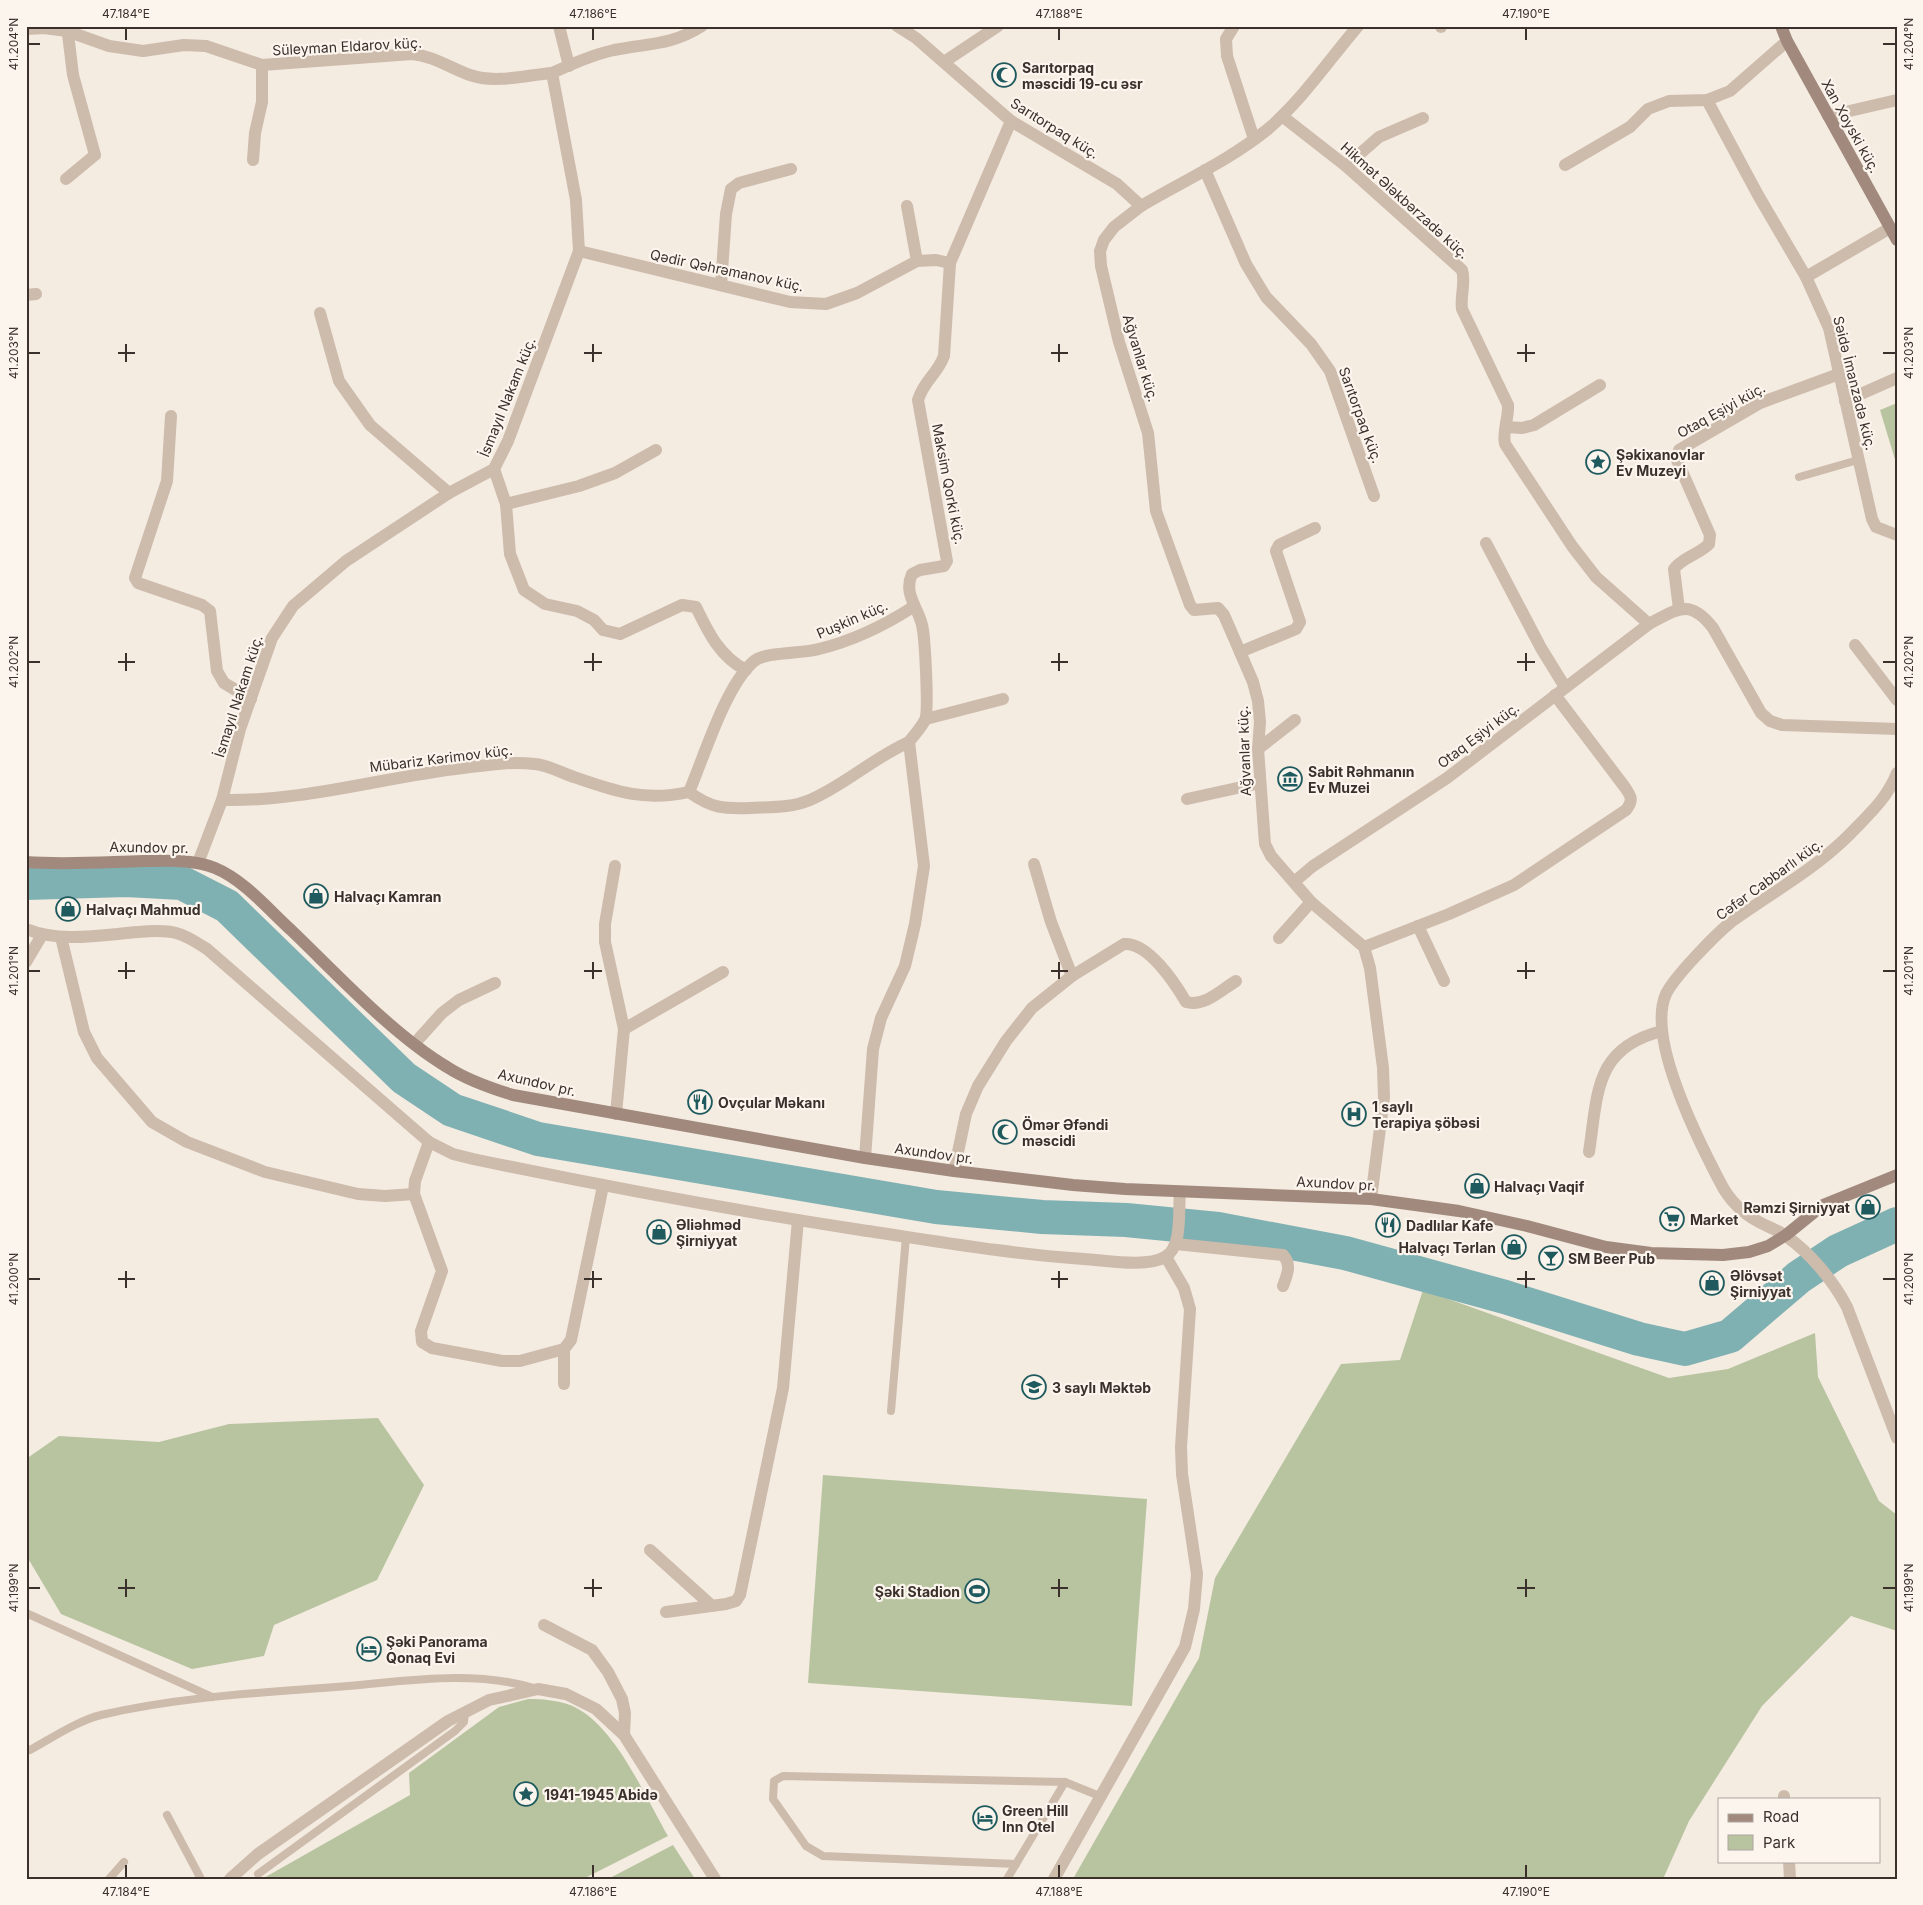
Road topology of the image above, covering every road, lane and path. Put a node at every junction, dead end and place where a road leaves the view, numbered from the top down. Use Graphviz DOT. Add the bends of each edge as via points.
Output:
graph roads {
  1 [pos="559,26"];
  2 [pos="702,26"];
  3 [pos="897,26"];
  4 [pos="998,26"];
  5 [pos="1234,26"];
  6 [pos="1358,26"];
  7 [pos="1781,26"];
  8 [pos="67,28"];
  9 [pos="26,29"];
  10 [pos="1787,40"];
  11 [pos="944,62"];
  12 [pos="262,65"];
  13 [pos="569,66"];
  14 [pos="552,73"];
  15 [pos="1707,100"];
  16 [pos="1897,100"];
  17 [pos="1282,116"];
  18 [pos="1828,116"];
  19 [pos="1424,118"];
  20 [pos="1011,121"];
  21 [pos="1254,139"];
  22 [pos="253,160"];
  23 [pos="1565,165"];
  24 [pos="1346,166"];
  25 [pos="791,169"];
  26 [pos="1205,170"];
  27 [pos="66,178"];
  28 [pos="907,206"];
  29 [pos="1141,206"];
  30 [pos="1890,228"];
  31 [pos="1897,240"];
  32 [pos="579,251"];
  33 [pos="917,261"];
  34 [pos="950,263"];
  35 [pos="1806,277"];
  36 [pos="720,285"];
  37 [pos="320,313"];
  38 [pos="1839,374"];
  39 [pos="1897,378"];
  40 [pos="1600,385"];
  41 [pos="1845,401"];
  42 [pos="171,416"];
  43 [pos="1506,426"];
  44 [pos="656,450"];
  45 [pos="1858,460"];
  46 [pos="494,469"];
  47 [pos="1799,477"];
  48 [pos="449,493"];
  49 [pos="1374,496"];
  50 [pos="506,504"];
  51 [pos="1314,528"];
  52 [pos="1897,535"];
  53 [pos="1486,543"];
  54 [pos="913,606"];
  55 [pos="1679,609"];
  56 [pos="1650,624"];
  57 [pos="1855,646"];
  58 [pos="1240,652"];
  59 [pos="746,670"];
  60 [pos="1566,686"];
  61 [pos="1555,695"];
  62 [pos="251,699"];
  63 [pos="1003,699"];
  64 [pos="1897,700"];
  65 [pos="926,719"];
  66 [pos="1295,720"];
  67 [pos="1897,730"];
  68 [pos="909,742"];
  69 [pos="1258,749"];
  70 [pos="1897,773"];
  71 [pos="1260,783"];
  72 [pos="689,792"];
  73 [pos="1187,799"];
  74 [pos="222,800"];
  75 [pos="26,862"];
  76 [pos="198,863"];
  77 [pos="1034,864"];
  78 [pos="615,866"];
  79 [pos="1294,882"];
  80 [pos="1311,902"];
  81 [pos="1418,926"];
  82 [pos="26,929"];
  83 [pos="42,935"];
  84 [pos="61,937"];
  85 [pos="1279,938"];
  86 [pos="1364,947"];
  87 [pos="26,962"];
  88 [pos="723,972"];
  89 [pos="1072,976"];
  90 [pos="1236,981"];
  91 [pos="1444,981"];
  92 [pos="496,983"];
  93 [pos="624,1029"];
  94 [pos="1662,1030"];
  95 [pos="415,1044"];
  96 [pos="616,1114"];
  97 [pos="428,1142"];
  98 [pos="1589,1152"];
  99 [pos="865,1158"];
  100 [pos="954,1171"];
  101 [pos="1897,1175"];
  102 [pos="603,1186"];
  103 [pos="1180,1192"];
  104 [pos="414,1194"];
  105 [pos="1372,1199"];
  106 [pos="798,1220"];
  107 [pos="1786,1235"];
  108 [pos="906,1237"];
  109 [pos="1176,1244"];
  110 [pos="1166,1257"];
  111 [pos="1283,1286"];
  112 [pos="564,1350"];
  113 [pos="564,1384"];
  114 [pos="892,1411"];
  115 [pos="1897,1438"];
  116 [pos="650,1550"];
  117 [pos="712,1606"];
  118 [pos="666,1612"];
  119 [pos="26,1613"];
  120 [pos="544,1625"];
  121 [pos="538,1689"];
  122 [pos="212,1697"];
  123 [pos="465,1711"];
  124 [pos="624,1735"];
  125 [pos="30,1750"];
  126 [pos="1065,1782"];
  127 [pos="1102,1797"];
  128 [pos="167,1816"];
  129 [pos="124,1862"];
  130 [pos="1789,1862"];
  131 [pos="1016,1864"];
  132 [pos="258,1874"];
  133 [pos="109,1879"];
  134 [pos="201,1879"];
  135 [pos="230,1879"];
  136 [pos="715,1879"];
  137 [pos="1007,1879"];
  138 [pos="1054,1879"];
  139 [pos="1790,1879"];
  1 -- 13 [label="street"];
  2 -- 13 [label="street" via="680,39 655,46 614,50"];
  3 -- 11 [label="street, Sarıtorpaq küç."];
  4 -- 11 [label="street"];
  5 -- 21 [label="street" via="1226,39 1227,56"];
  6 -- 17 [label="street"];
  7 -- 10 [label="street, Xan Xoyski küç."];
  8 -- 9 [label="street, Süleyman Eldarov küç."];
  8 -- 12 [label="street, Süleyman Eldarov küç." via="109,46 143,51 184,44 206,46"];
  8 -- 27 [label="street" via="73,75 94,155"];
  10 -- 15 [label="street" via="1730,91"];
  10 -- 18 [label="street, Xan Xoyski küç."];
  11 -- 20 [label="street, Sarıtorpaq küç."];
  12 -- 14 [label="street, Süleyman Eldarov küç." via="412,54 429,56 470,75 487,79"];
  12 -- 22 [label="street" via="262,102"];
  13 -- 14 [label="street"];
  14 -- 32 [label="street, İsmayıl Nakam küç." via="576,200"];
  15 -- 23 [label="street" via="1669,101 1648,109 1630,127"];
  15 -- 35 [label="street, Səidə İmanzadə küç."];
  16 -- 18 [label="street"];
  17 -- 21 [label="street"];
  17 -- 24 [label="street, Hikmət Ələkbərzadə küç."];
  18 -- 30 [label="street, Xan Xoyski küç."];
  19 -- 24 [label="street" via="1379,138"];
  20 -- 29 [label="street, Sarıtorpaq küç." via="1116,184"];
  20 -- 34 [label="street, Maksim Qorki küç."];
  21 -- 26 [label="street"];
  24 -- 43 [label="street, Hikmət Ələkbərzadə küç." via="1462,270 1462,310 1508,405"];
  25 -- 36 [label="street" via="739,183 730,189"];
  26 -- 29 [label="street"];
  26 -- 49 [label="street, Sarıtorpaq küç." via="1246,264 1266,297 1311,344 1330,371"];
  28 -- 33 [label="street"];
  29 -- 58 [label="street, Ağvanlar küç." via="1114,227 1104,240 1100,251 1101,266 1119,342 1148,433 1152,489 1165,536 1190,605 1200,611 1218,608"];
  30 -- 31 [label="street, Xan Xoyski küç."];
  30 -- 35 [label="street"];
  32 -- 36 [label="street, Qədir Qəhrəmanov küç."];
  32 -- 46 [label="street, İsmayıl Nakam küç." via="508,441"];
  33 -- 34 [label="street, Qədir Qəhrəmanov küç."];
  33 -- 36 [label="street, Qədir Qəhrəmanov küç." via="857,293 826,304 790,302"];
  34 -- 54 [label="street, Maksim Qorki küç." via="944,356 940,367 922,386 918,400 948,562 944,566 912,574 908,582"];
  35 -- 38 [label="street, Səidə İmanzadə küç." via="1829,328"];
  37 -- 48 [label="street" via="339,381 370,425"];
  38 -- 41 [label="street, Səidə İmanzadə küç."];
  38 -- 55 [label="street, Otaq Eşiyi küç." via="1760,403 1679,450 1677,460 1710,535 1709,544 1702,551 1680,561 1674,570"];
  39 -- 41 [label="street"];
  40 -- 43 [label="street" via="1534,425 1522,428"];
  41 -- 45 [label="street, Səidə İmanzadə küç."];
  42 -- 62 [label="street" via="167,481 135,578 138,583 202,605 210,611 216,671 224,683"];
  43 -- 56 [label="street, Hikmət Ələkbərzadə küç." via="1505,444 1572,546 1596,577"];
  44 -- 50 [label="street" via="615,474"];
  45 -- 47 [label="lane"];
  45 -- 52 [label="street, Səidə İmanzadə küç." via="1876,528"];
  46 -- 48 [label="street, İsmayıl Nakam küç."];
  46 -- 50 [label="street"];
  48 -- 62 [label="street, İsmayıl Nakam küç." via="346,560 292,606 272,638"];
  50 -- 59 [label="street" via="510,554 524,590 538,600 577,610 603,630 620,634 682,605 696,607 708,631 731,662"];
  51 -- 58 [label="street" via="1279,545 1276,551 1300,622 1296,629"];
  53 -- 60 [label="street" via="1540,648"];
  54 -- 59 [label="street, Puşkin küç." via="847,640 818,650 763,657"];
  54 -- 65 [label="street, Maksim Qorki küç." via="922,622 925,639"];
  55 -- 56 [label="street, Otaq Eşiyi küç."];
  55 -- 67 [label="street" via="1694,610 1713,628 1761,713 1770,721 1782,725"];
  56 -- 60 [label="street, Otaq Eşiyi küç."];
  57 -- 64 [label="street"];
  58 -- 69 [label="street, Ağvanlar küç." via="1258,701"];
  59 -- 72 [label="street, Puşkin küç." via="730,693"];
  60 -- 61 [label="street, Otaq Eşiyi küç."];
  61 -- 79 [label="street, Otaq Eşiyi küç." via="1447,778 1313,866"];
  61 -- 81 [label="street" via="1632,797 1631,803 1626,810 1514,885"];
  62 -- 74 [label="street, İsmayıl Nakam küç."];
  63 -- 65 [label="street"];
  65 -- 68 [label="street"];
  66 -- 69 [label="street"];
  68 -- 72 [label="street" via="884,753 836,787 809,800 783,807 719,807 705,804"];
  68 -- 99 [label="street" via="924,866 915,924 904,966 881,1018 873,1049"];
  69 -- 71 [label="street, Ağvanlar küç."];
  70 -- 94 [label="street, Cəfər Cabbarlı küç." via="1884,798 1827,858 1729,924 1676,977 1665,996"];
  71 -- 73 [label="street"];
  71 -- 79 [label="street, Ağvanlar küç." via="1265,844 1271,856"];
  72 -- 74 [label="street, Mübariz Kərimov küç." via="644,797 608,789 538,764 515,762 440,770 275,797"];
  74 -- 76 [label="street, İsmayıl Nakam küç."];
  75 -- 76 [label="street, Axundov pr."];
  76 -- 95 [label="street, Axundov pr." via="227,875 256,897"];
  77 -- 89 [label="street" via="1050,922"];
  78 -- 93 [label="street" via="605,942"];
  79 -- 80 [label="street, Ağvanlar küç."];
  80 -- 85 [label="street"];
  80 -- 86 [label="street, Ağvanlar küç."];
  81 -- 86 [label="street"];
  81 -- 91 [label="street"];
  82 -- 83 [label="street"];
  83 -- 84 [label="street"];
  83 -- 87 [label="street"];
  84 -- 97 [label="street" via="151,931 174,932 191,938"];
  84 -- 104 [label="street" via="84,1032 97,1058 152,1122 187,1142 265,1172 358,1194"];
  86 -- 105 [label="street" via="1370,968 1384,1097"];
  88 -- 93 [label="street"];
  89 -- 90 [label="street" via="1124,944 1133,943 1164,971 1186,1002 1205,1001"];
  89 -- 100 [label="street" via="1032,1008 1006,1041 978,1086 966,1114"];
  92 -- 95 [label="street" via="459,1000 442,1013"];
  93 -- 96 [label="street"];
  94 -- 98 [label="street" via="1641,1036 1623,1047 1603,1074"];
  94 -- 107 [label="street, Cəfər Cabbarlı küç." via="1673,1081 1720,1183 1734,1204 1757,1221"];
  95 -- 96 [label="street, Axundov pr." via="447,1067 491,1088"];
  96 -- 99 [label="street, Axundov pr."];
  97 -- 102 [label="street" via="452,1154"];
  97 -- 104 [label="street"];
  99 -- 100 [label="street, Axundov pr."];
  100 -- 103 [label="street, Axundov pr." via="1073,1185"];
  101 -- 107 [label="street, Axundov pr." via="1823,1205"];
  102 -- 106 [label="street"];
  102 -- 112 [label="street" via="571,1340"];
  103 -- 105 [label="street, Axundov pr."];
  103 -- 109 [label="street"];
  104 -- 112 [label="street" via="442,1271 421,1331 422,1342 432,1348 502,1361 520,1361"];
  105 -- 107 [label="street, Axundov pr." via="1459,1212 1606,1247 1651,1254 1749,1252"];
  106 -- 108 [label="street"];
  106 -- 117 [label="street" via="783,1388 740,1595 736,1601"];
  107 -- 115 [label="street, Cəfər Cabbarlı küç." via="1828,1277 1847,1307"];
  108 -- 110 [label="street" via="1057,1257 1138,1262"];
  108 -- 114 [label="lane"];
  109 -- 110 [label="street"];
  109 -- 111 [label="street" via="1283,1255 1289,1267"];
  110 -- 127 [label="street" via="1184,1288 1190,1309 1181,1447 1197,1574 1194,1609 1185,1648"];
  112 -- 113 [label="street"];
  116 -- 117 [label="street"];
  117 -- 118 [label="street"];
  119 -- 122 [label="lane"];
  120 -- 124 [label="street" via="592,1650 608,1672 622,1699"];
  121 -- 122 [label="lane" via="480,1678 433,1679"];
  121 -- 123 [label="street" via="507,1694"];
  121 -- 124 [label="street" via="566,1694 596,1709"];
  122 -- 125 [label="lane" via="100,1715"];
  123 -- 132 [label="lane" via="464,1722 455,1730"];
  123 -- 135 [label="street" via="258,1854"];
  124 -- 136 [label="street"];
  126 -- 127 [label="lane"];
  126 -- 131 [label="lane"];
  126 -- 131 [label="lane" via="782,1776 774,1781 773,1799 806,1846 823,1856"];
  127 -- 138 [label="street"];
  128 -- 134 [label="lane"];
  129 -- 133 [label="lane"];
  130 -- 139 [label="street"];
  131 -- 137 [label="lane"];
}
